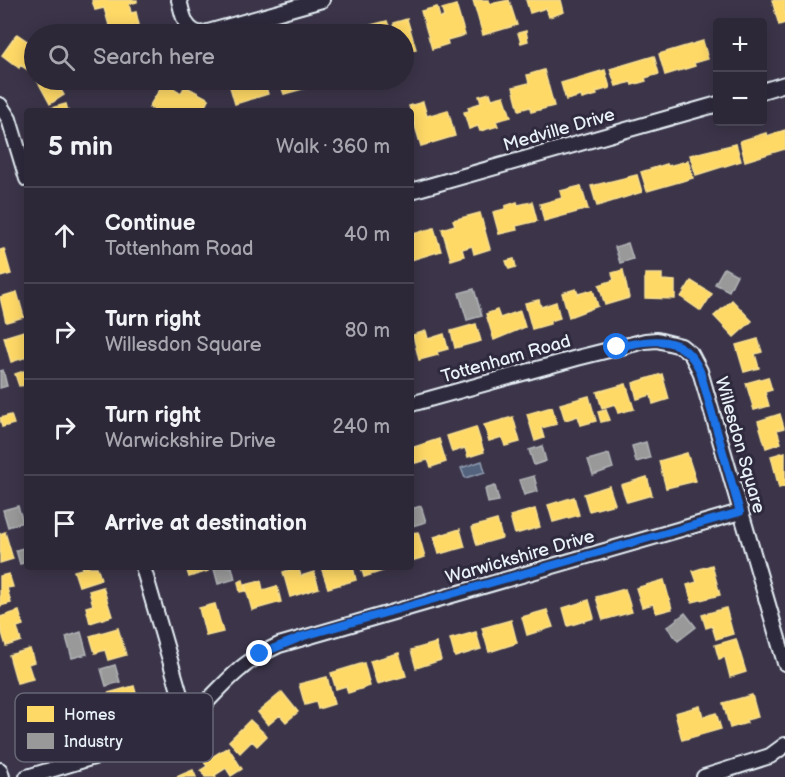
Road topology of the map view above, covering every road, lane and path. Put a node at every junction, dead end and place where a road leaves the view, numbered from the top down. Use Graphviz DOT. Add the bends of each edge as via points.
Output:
graph roads {
  1 [pos="179,0"];
  2 [pos="322,0"];
  3 [pos="187,24"];
  4 [pos="237,24"];
  5 [pos="785,84"];
  6 [pos="767,89"];
  7 [pos="0,105"];
  8 [pos="713,105"];
  9 [pos="24,169"];
  10 [pos="414,190"];
  11 [pos="681,346"];
  12 [pos="414,403"];
  13 [pos="740,512"];
  14 [pos="144,570"];
  15 [pos="785,663"];
  16 [pos="179,693"];
  17 [pos="213,697"];
  18 [pos="785,745"];
  19 [pos="77,762"];
  20 [pos="0,770"];
  21 [pos="2,777"];
  22 [pos="27,777"];
  23 [pos="704,777"];
  1 -- 3 [label="street"];
  2 -- 4 [label="street"];
  5 -- 6 [label="street"];
  7 -- 9 [label="street" via="9,119"];
  8 -- 10 [label="street, Medville Drive"];
  11 -- 12 [label="street, Tottenham Road" via="657,340 617,347"];
  11 -- 13 [label="street, Willesdon Square" via="691,354 700,371"];
  13 -- 15 [label="street, Willesdon Square"];
  13 -- 17 [label="street, Warwickshire Drive" via="279,645 239,670"];
  14 -- 16 [label="street"];
  18 -- 23 [label="street" via="770,756"];
  19 -- 22 [label="street, Warwickshire Drive"];
  20 -- 21 [label="street"];
}
